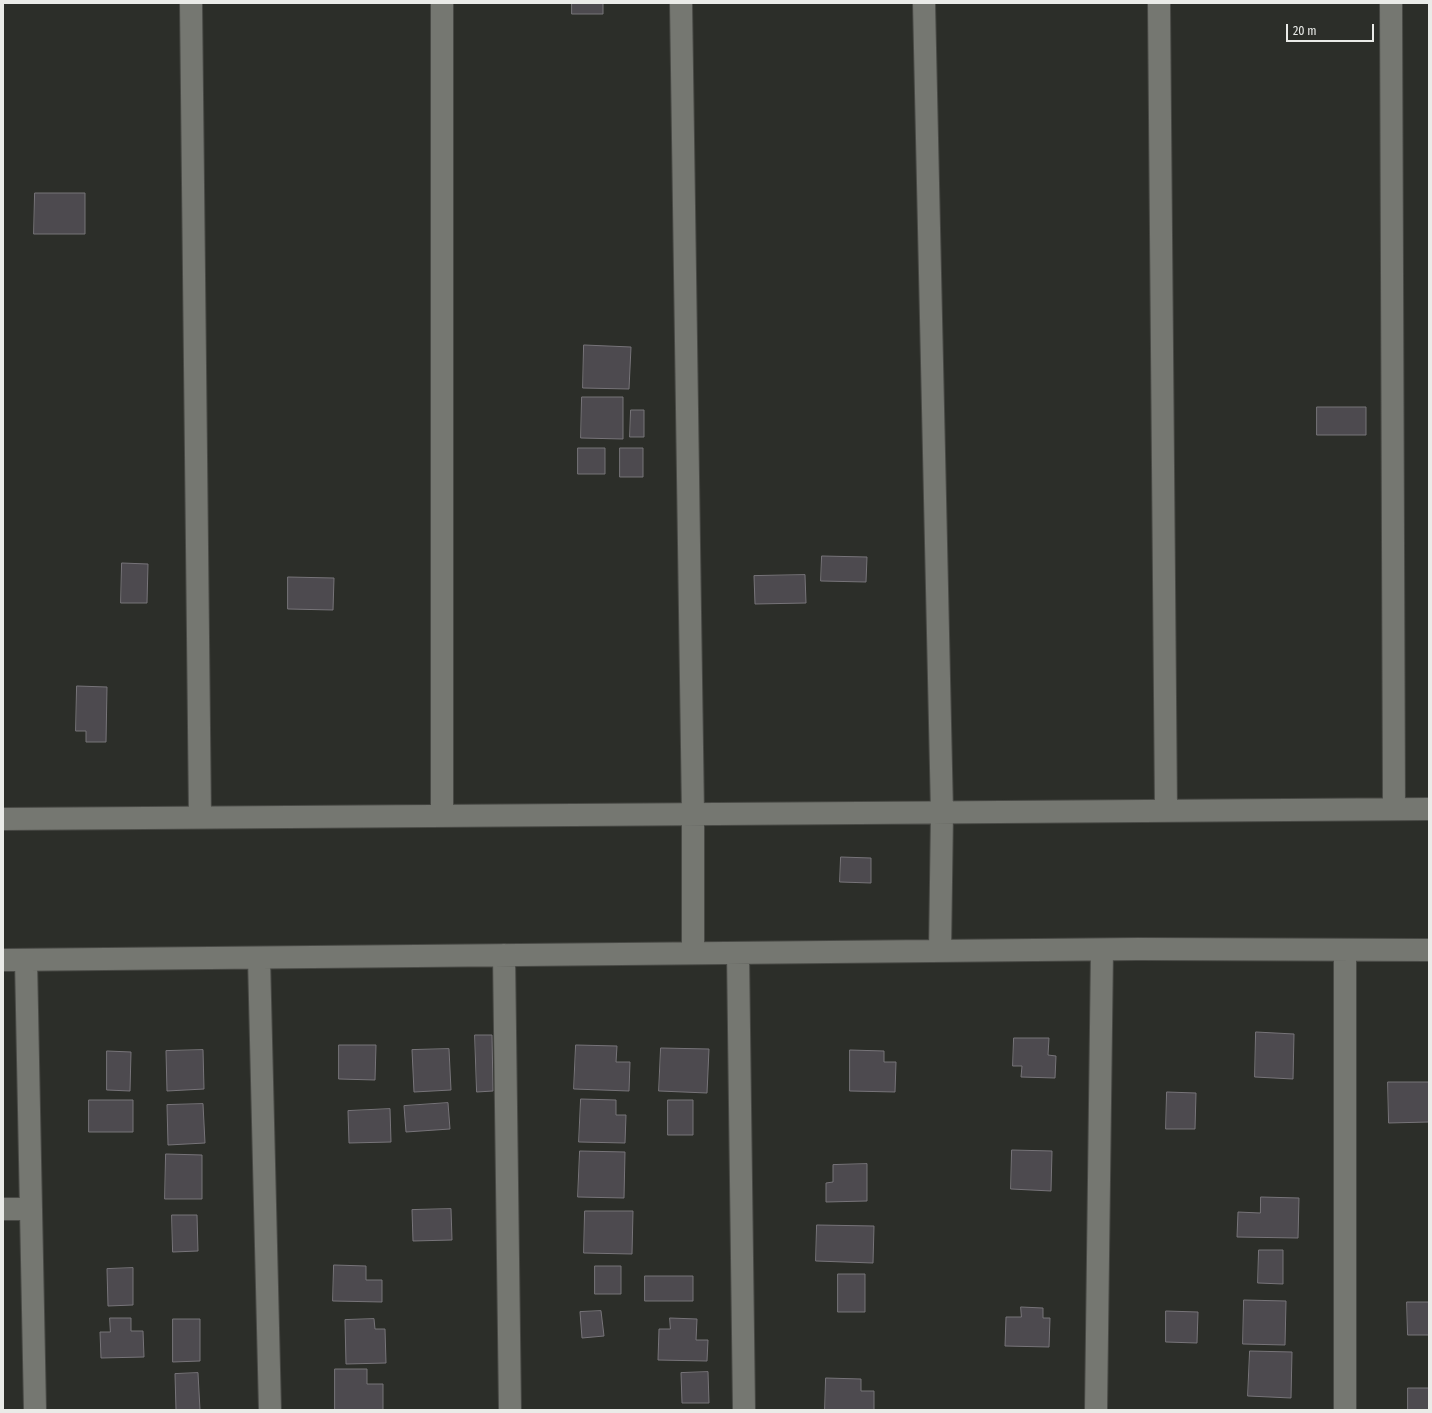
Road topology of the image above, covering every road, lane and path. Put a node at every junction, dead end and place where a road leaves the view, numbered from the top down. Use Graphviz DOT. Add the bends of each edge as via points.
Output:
graph roads {
  1 [pos="191,3"];
  2 [pos="442,3"];
  3 [pos="681,3"];
  4 [pos="924,3"];
  5 [pos="1159,3"];
  6 [pos="1391,3"];
  7 [pos="1394,809"];
  8 [pos="1429,809"];
  9 [pos="1166,811"];
  10 [pos="942,813"];
  11 [pos="692,814"];
  12 [pos="442,816"];
  13 [pos="200,817"];
  14 [pos="3,819"];
  15 [pos="1102,950"];
  16 [pos="1345,950"];
  17 [pos="1429,950"];
  18 [pos="940,951"];
  19 [pos="692,953"];
  20 [pos="738,953"];
  21 [pos="504,955"];
  22 [pos="259,958"];
  23 [pos="3,960"];
  24 [pos="26,960"];
  25 [pos="3,1209"];
  26 [pos="31,1209"];
  27 [pos="35,1410"];
  28 [pos="270,1410"];
  29 [pos="510,1410"];
  30 [pos="744,1410"];
  31 [pos="1096,1410"];
  32 [pos="1345,1410"];
  1 -- 13 [label="street"];
  2 -- 12 [label="street"];
  3 -- 11 [label="street"];
  4 -- 10 [label="street"];
  5 -- 9 [label="street"];
  6 -- 7 [label="street"];
  7 -- 8 [label="street"];
  7 -- 9 [label="street"];
  9 -- 10 [label="street"];
  10 -- 11 [label="street"];
  10 -- 18 [label="street"];
  11 -- 12 [label="street"];
  11 -- 19 [label="street"];
  12 -- 13 [label="street"];
  13 -- 14 [label="street"];
  15 -- 16 [label="street"];
  15 -- 18 [label="street"];
  15 -- 31 [label="street"];
  16 -- 17 [label="street"];
  16 -- 32 [label="street"];
  18 -- 20 [label="street"];
  19 -- 20 [label="street"];
  19 -- 21 [label="street"];
  20 -- 30 [label="street"];
  21 -- 22 [label="street"];
  21 -- 29 [label="street"];
  22 -- 24 [label="street"];
  22 -- 28 [label="street"];
  23 -- 24 [label="street"];
  24 -- 26 [label="street"];
  25 -- 26 [label="street"];
  26 -- 27 [label="street"];
}
